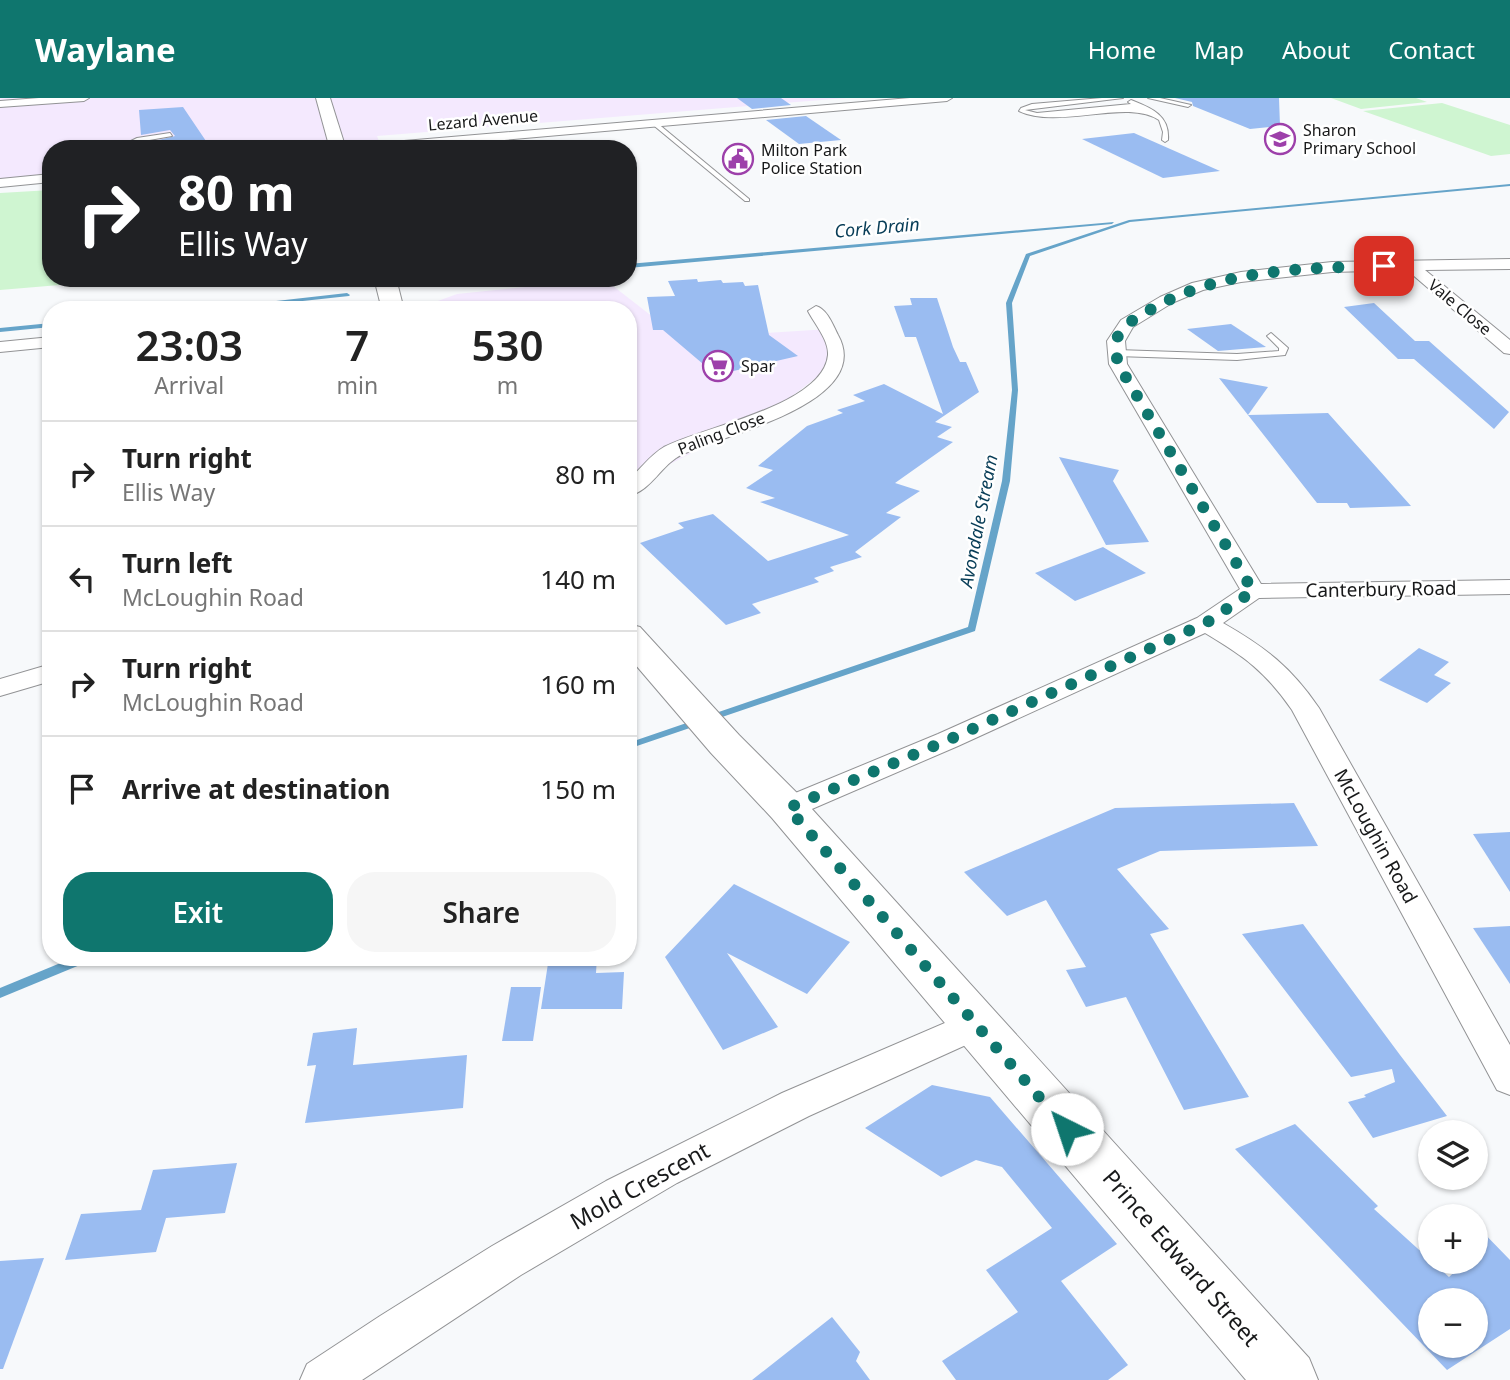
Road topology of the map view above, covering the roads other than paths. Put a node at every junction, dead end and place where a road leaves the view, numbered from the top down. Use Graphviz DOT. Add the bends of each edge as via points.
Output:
graph roads {
  1 [pos="84,98"];
  2 [pos="323,98"];
  3 [pos="947,98"];
  4 [pos="1120,98"];
  5 [pos="1151,98"];
  6 [pos="0,104"];
  7 [pos="1138,105"];
  8 [pos="1188,105"];
  9 [pos="654,123"];
  10 [pos="170,135"];
  11 [pos="136,140"];
  12 [pos="335,140"];
  13 [pos="460,140"];
  14 [pos="1165,140"];
  15 [pos="42,179"];
  16 [pos="0,183"];
  17 [pos="747,200"];
  18 [pos="1510,264"];
  19 [pos="1410,266"];
  20 [pos="816,311"];
  21 [pos="1270,336"];
  22 [pos="42,343"];
  23 [pos="0,346"];
  24 [pos="1510,349"];
  25 [pos="1117,353"];
  26 [pos="637,484"];
  27 [pos="1510,587"];
  28 [pos="1253,591"];
  29 [pos="1206,623"];
  30 [pos="637,644"];
  31 [pos="42,675"];
  32 [pos="0,688"];
  33 [pos="788,808"];
  34 [pos="975,1025"];
  35 [pos="1510,1080"];
  36 [pos="323,1380"];
  37 [pos="1287,1380"];
  1 -- 6 [label="street"];
  2 -- 12 [label="main road"];
  3 -- 9 [label="street, Lezard Avenue"];
  4 -- 7 [label="lane"];
  4 -- 7 [label="lane" via="1031,106 1023,111 1037,115"];
  5 -- 8 [label="lane"];
  7 -- 14 [label="lane" via="1161,118 1167,128"];
  9 -- 13 [label="street, Lezard Avenue"];
  9 -- 17 [label="lane"];
  10 -- 11 [label="lane"];
  15 -- 16 [label="street"];
  18 -- 19 [label="street"];
  19 -- 24 [label="street, Vale Close"];
  19 -- 25 [label="street" via="1285,271 1198,286 1127,324 1116,341"];
  20 -- 26 [label="street, Paling Close" via="837,352 836,366 824,382 779,411 671,452"];
  21 -- 25 [label="lane" via="1284,348 1282,353 1237,357"];
  22 -- 23 [label="street"];
  25 -- 28 [label="street" via="1118,364"];
  27 -- 28 [label="street, Canterbury Road"];
  28 -- 29 [label="street"];
  29 -- 33 [label="street"];
  29 -- 35 [label="street, McLoughin Road" via="1280,674 1306,708"];
  30 -- 33 [label="main road, Prince Edward Street"];
  31 -- 32 [label="street"];
  33 -- 34 [label="main road, Prince Edward Street"];
  34 -- 36 [label="street, Mold Crescent" via="831,1086 620,1194 426,1311"];
  34 -- 37 [label="main road, Prince Edward Street"];
}
